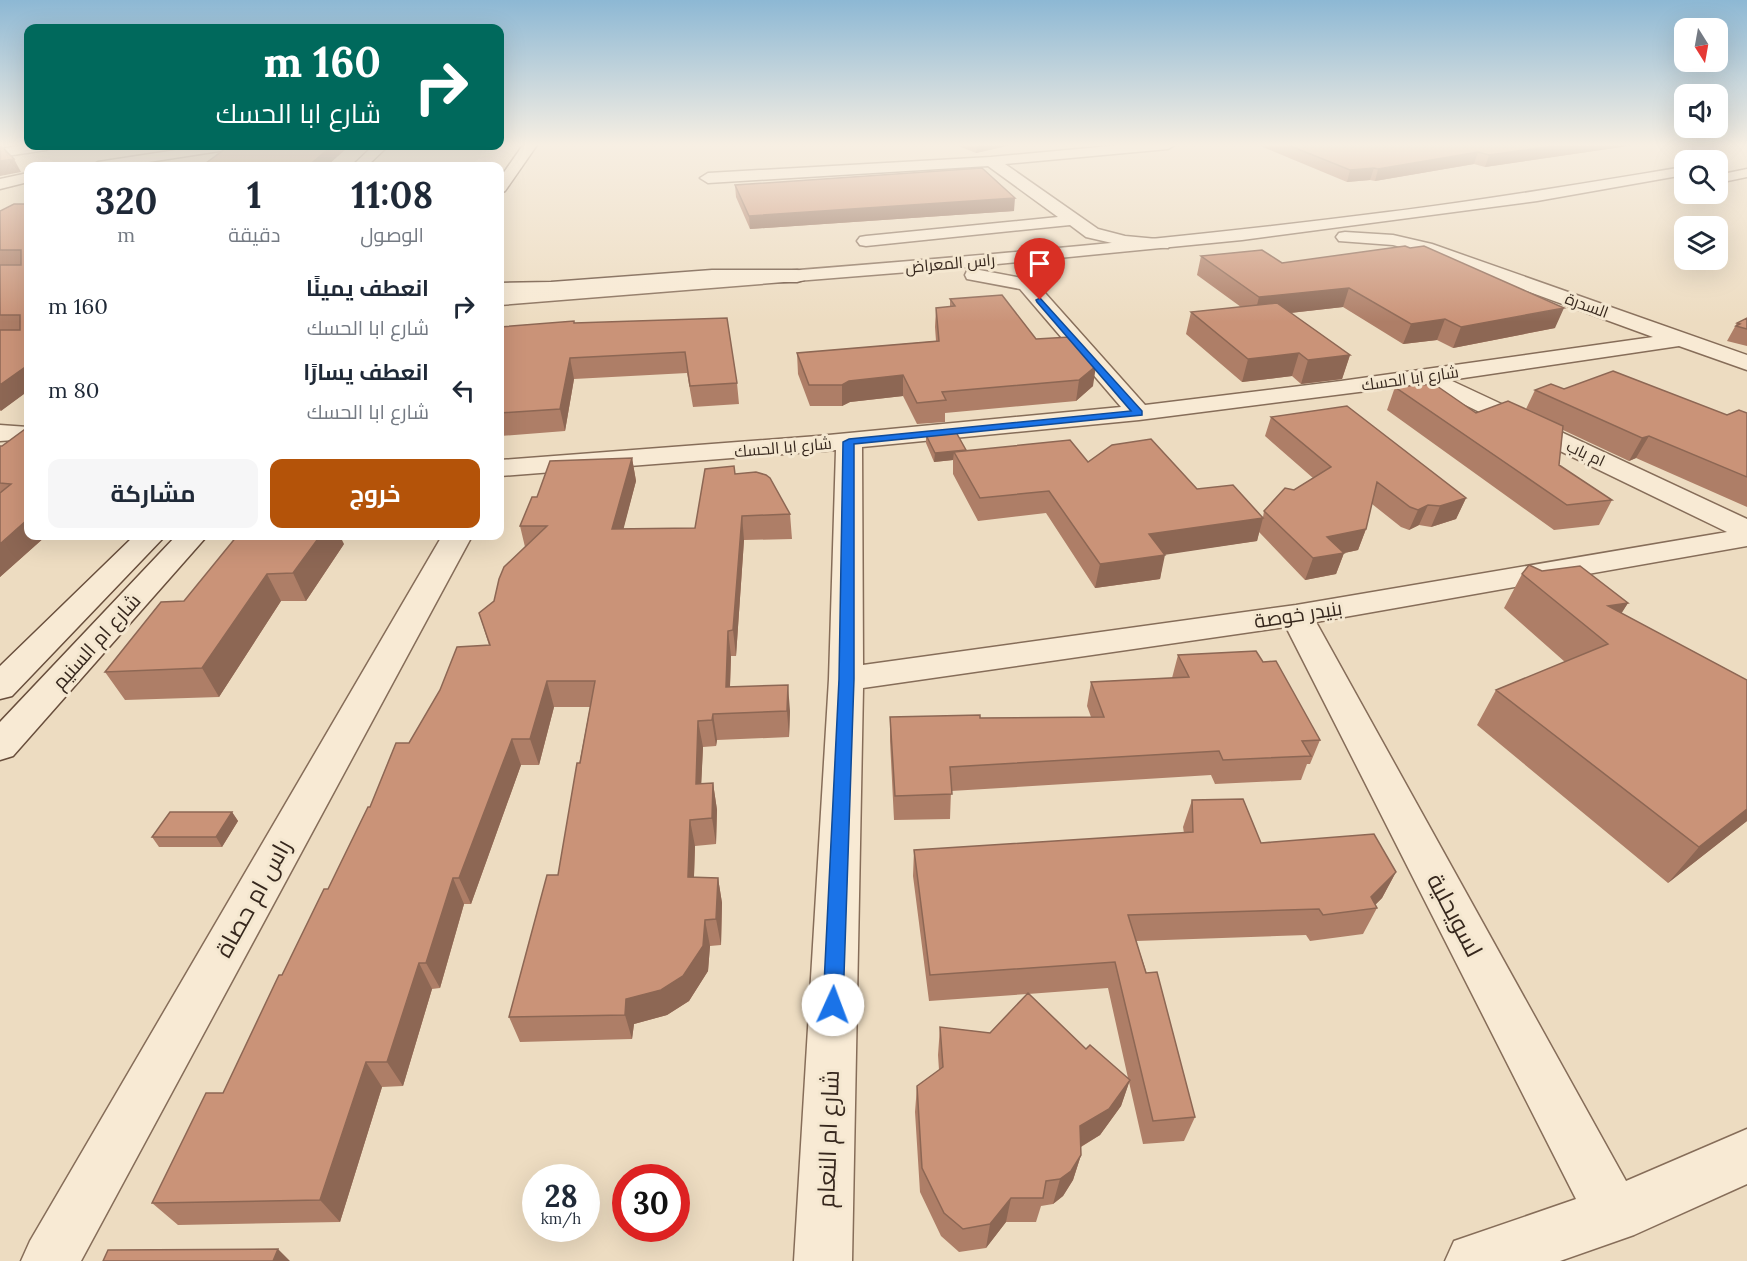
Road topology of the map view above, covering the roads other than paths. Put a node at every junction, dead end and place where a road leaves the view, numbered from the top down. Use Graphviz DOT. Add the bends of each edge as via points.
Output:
graph roads {
  1 [pos="1051,204"];
  2 [pos="1493,204"];
  3 [pos="1583,204"];
  4 [pos="1074,220"];
  5 [pos="1429,226"];
  6 [pos="1092,233"];
  7 [pos="1344,237"];
  8 [pos="866,241"];
  9 [pos="1162,244"];
  10 [pos="1426,248"];
  11 [pos="1063,254"];
  12 [pos="1049,269"];
  13 [pos="974,275"];
  14 [pos="797,276"];
  15 [pos="1026,284"];
  16 [pos="504,289"];
  17 [pos="504,299"];
  18 [pos="504,313"];
  19 [pos="1681,339"];
  20 [pos="1747,363"];
  21 [pos="1424,376"];
  22 [pos="1138,413"];
  23 [pos="17,432"];
  24 [pos="849,442"];
  25 [pos="0,450"];
  26 [pos="504,468"];
  27 [pos="1747,530"];
  28 [pos="1747,537"];
  29 [pos="146,540"];
  30 [pos="188,540"];
  31 [pos="455,540"];
  32 [pos="1296,615"];
  33 [pos="846,679"];
  34 [pos="0,687"];
  35 [pos="0,746"];
  36 [pos="1747,1155"];
  37 [pos="1614,1215"];
  38 [pos="50,1261"];
  39 [pos="823,1261"];
  40 [pos="1474,1261"];
  1 -- 4 [label="street"];
  2 -- 9 [label="street, راس المعراض"];
  3 -- 5 [label="street, راس المعراض"];
  4 -- 6 [label="street"];
  4 -- 8 [label="street"];
  5 -- 7 [label="street, راس المعراض"];
  5 -- 10 [label="street" via="1416,235"];
  6 -- 9 [label="street"];
  6 -- 11 [label="street" via="1086,245"];
  7 -- 10 [label="street, السدرة" via="1393,240"];
  7 -- 12 [label="street, راس المعراض"];
  9 -- 11 [label="street, راس المعراض"];
  10 -- 19 [label="street, السدرة"];
  11 -- 14 [label="street, راس المعراض"];
  12 -- 13 [label="street, راس المعراض"];
  12 -- 15 [label="street"];
  13 -- 15 [label="street"];
  13 -- 18 [label="street, راس المعراض"];
  14 -- 16 [label="street" via="712,276"];
  14 -- 17 [label="street, راس المعراض"];
  15 -- 22 [label="street"];
  19 -- 20 [label="street, السدرة"];
  19 -- 21 [label="street, شارع ابا الحسك"];
  21 -- 22 [label="street, شارع ابا الحسك"];
  21 -- 27 [label="street, ام باب"];
  22 -- 24 [label="street, شارع ابا الحسك"];
  23 -- 25 [label="street"];
  24 -- 26 [label="street, شارع ابا الحسك"];
  24 -- 33 [label="street, شارع ام النعام"];
  28 -- 32 [label="street, بنيدر خوصة"];
  29 -- 34 [label="street, شارع ام السنيم"];
  30 -- 35 [label="street, شارع ام السنيم"];
  31 -- 38 [label="street, راس ام حصاة"];
  32 -- 33 [label="street, بنيدر خوصة"];
  32 -- 37 [label="street, لسويحلية"];
  33 -- 39 [label="street, شارع ام النعام"];
  36 -- 37 [label="street"];
  37 -- 40 [label="street"];
}
